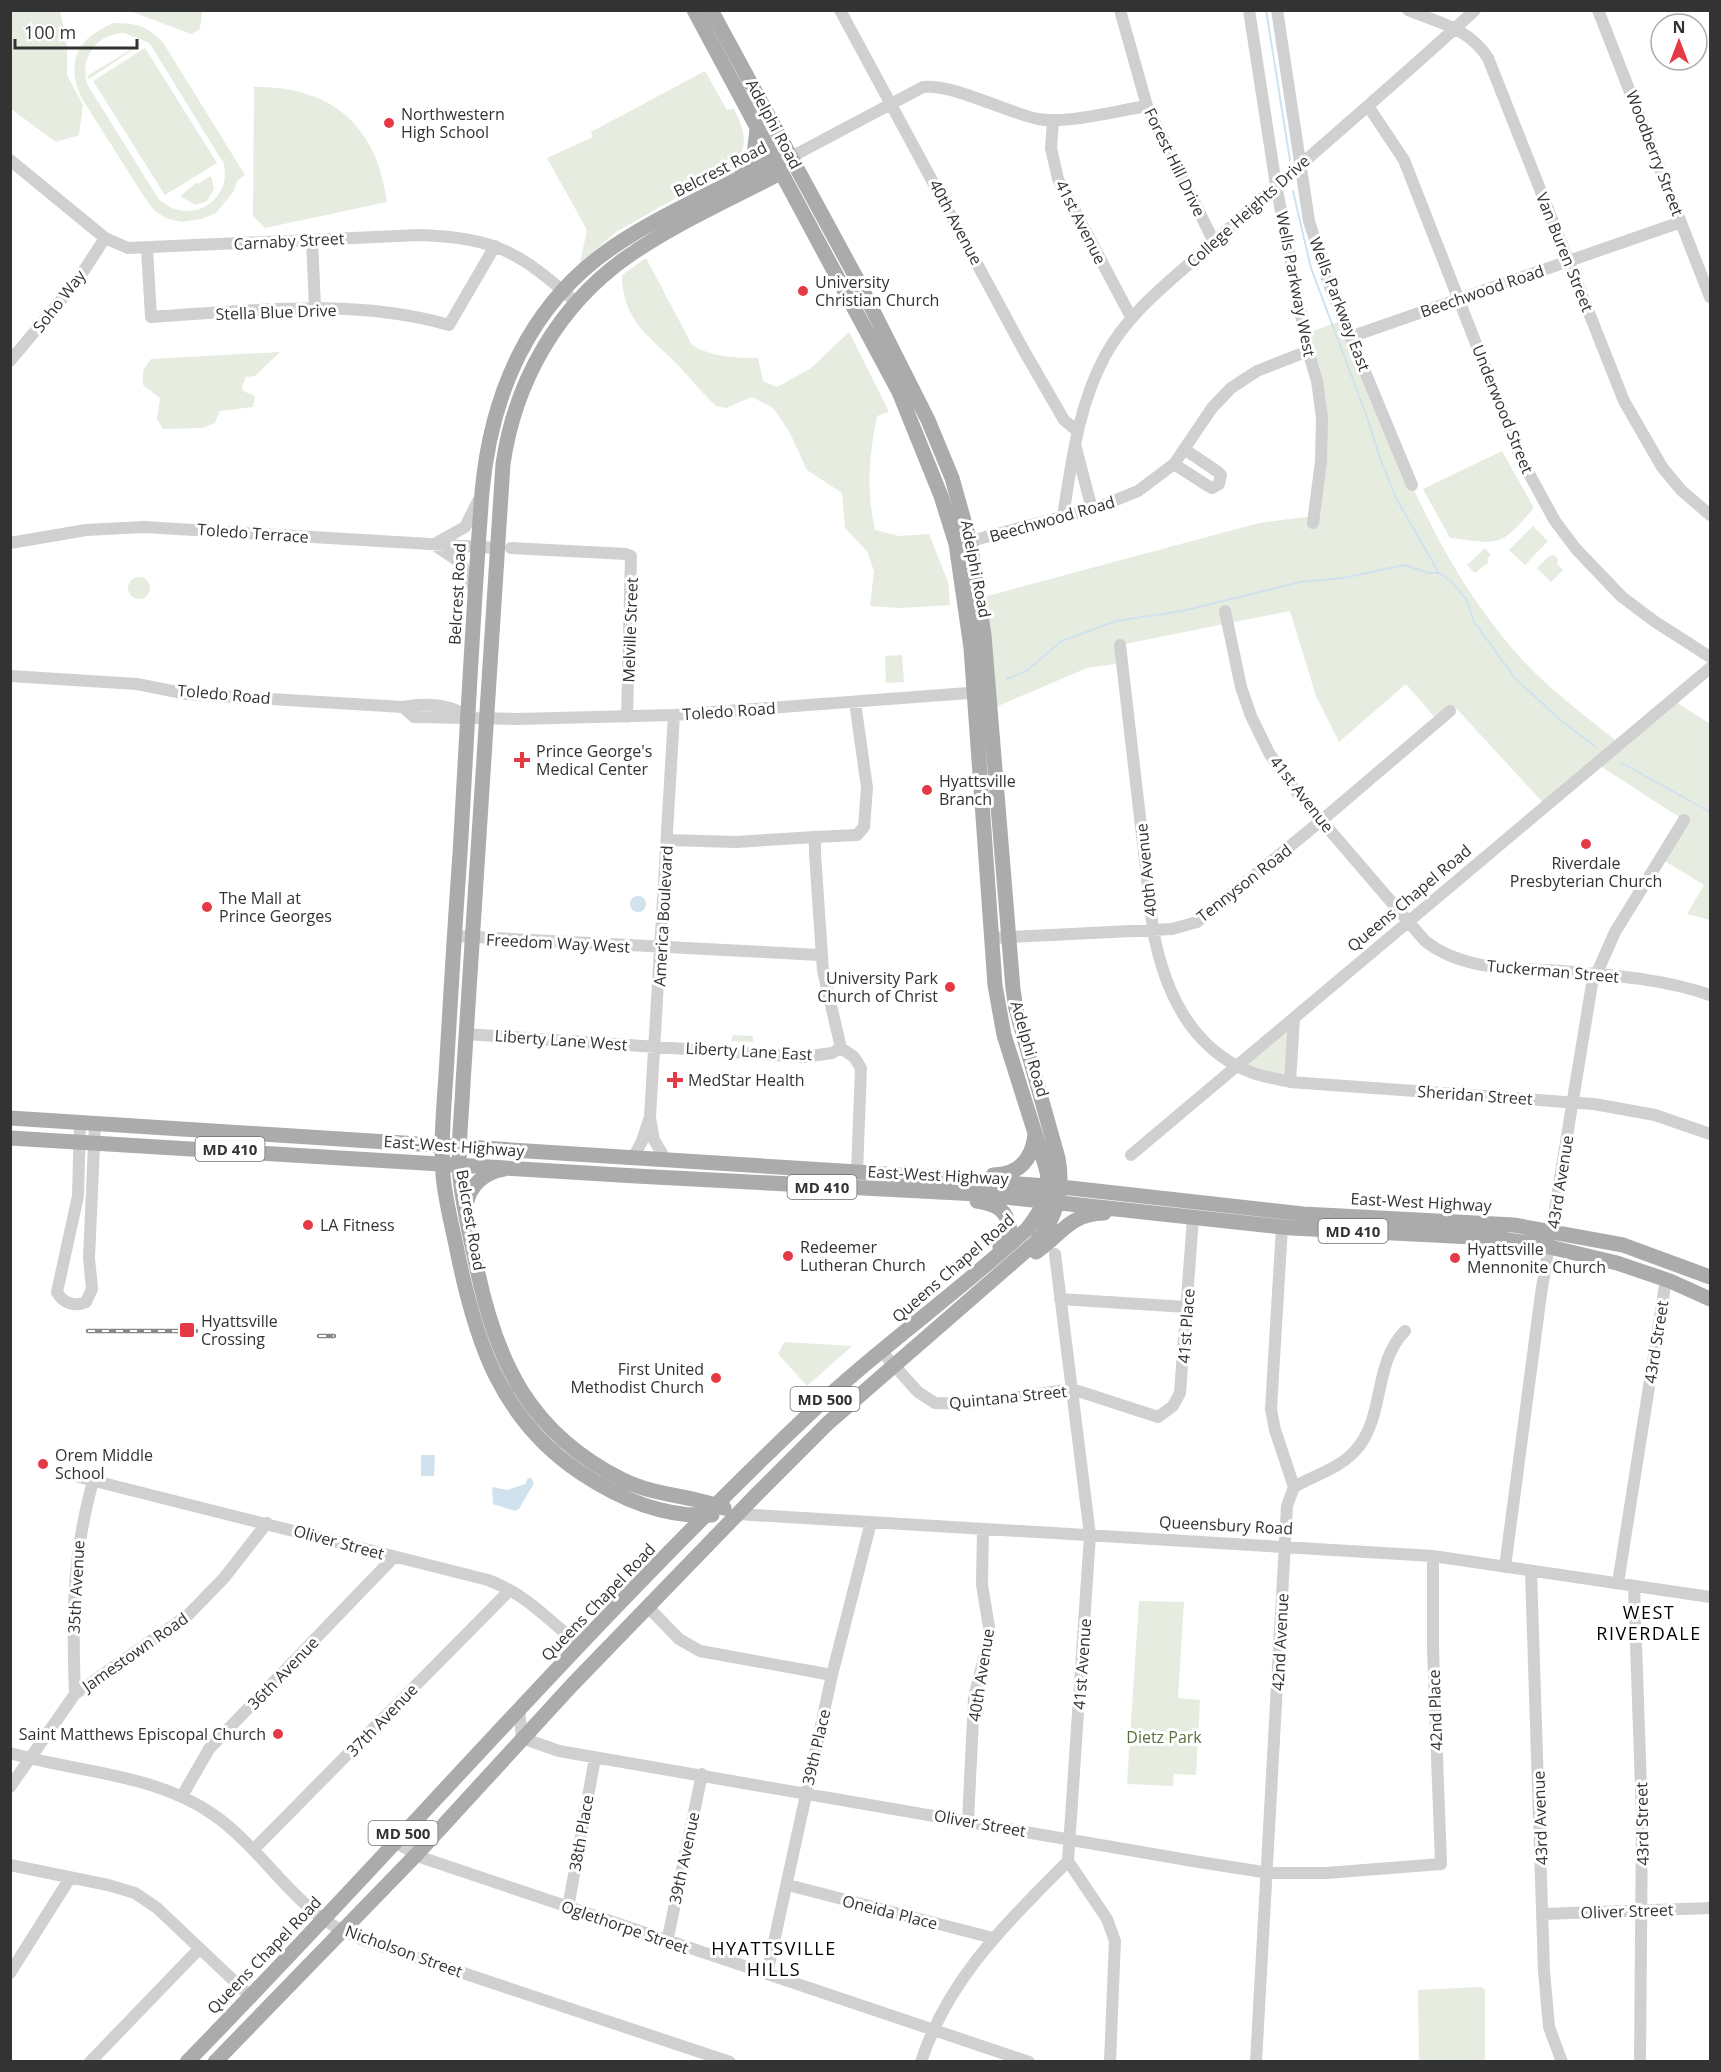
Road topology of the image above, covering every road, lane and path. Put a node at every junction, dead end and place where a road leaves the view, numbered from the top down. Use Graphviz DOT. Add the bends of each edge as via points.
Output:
graph roads {
  1 [pos="694,10"];
  2 [pos="711,10"];
  3 [pos="840,10"];
  4 [pos="1120,10"];
  5 [pos="1249,10"];
  6 [pos="1277,10"];
  7 [pos="1408,10"];
  8 [pos="1475,10"];
  9 [pos="1598,10"];
  10 [pos="1456,28"];
  11 [pos="892,103"];
  12 [pos="1147,106"];
  13 [pos="1368,106"];
  14 [pos="1053,120"];
  15 [pos="757,129"];
  16 [pos="791,157"];
  17 [pos="10,160"];
  18 [pos="1300,163"];
  19 [pos="776,166"];
  20 [pos="738,179"];
  21 [pos="1276,185"];
  22 [pos="1681,222"];
  23 [pos="105,238"];
  24 [pos="312,240"];
  25 [pos="1214,242"];
  26 [pos="495,246"];
  27 [pos="147,248"];
  28 [pos="1570,261"];
  29 [pos="563,290"];
  30 [pos="1710,297"];
  31 [pos="1459,298"];
  32 [pos="577,303"];
  33 [pos="315,307"];
  34 [pos="1131,317"];
  35 [pos="1350,337"];
  36 [pos="1308,351"];
  37 [pos="10,361"];
  38 [pos="1076,430"];
  39 [pos="1076,448"];
  40 [pos="1185,449"];
  41 [pos="1174,464"];
  42 [pos="1412,485"];
  43 [pos="482,492"];
  44 [pos="1092,509"];
  45 [pos="1710,515"];
  46 [pos="1063,516"];
  47 [pos="1314,523"];
  48 [pos="10,543"];
  49 [pos="963,543"];
  50 [pos="432,544"];
  51 [pos="478,547"];
  52 [pos="504,548"];
  53 [pos="475,593"];
  54 [pos="1225,611"];
  55 [pos="1120,645"];
  56 [pos="1710,657"];
  57 [pos="1710,668"];
  58 [pos="10,676"];
  59 [pos="982,692"];
  60 [pos="855,702"];
  61 [pos="1449,711"];
  62 [pos="674,715"];
  63 [pos="468,717"];
  64 [pos="627,717"];
  65 [pos="486,718"];
  66 [pos="1322,820"];
  67 [pos="1684,820"];
  68 [pos="815,837"];
  69 [pos="667,840"];
  70 [pos="1408,923"];
  71 [pos="1153,930"];
  72 [pos="455,936"];
  73 [pos="472,937"];
  74 [pos="1009,937"];
  75 [pos="991,938"];
  76 [pos="661,949"];
  77 [pos="820,955"];
  78 [pos="1594,974"];
  79 [pos="1710,995"];
  80 [pos="1294,1018"];
  81 [pos="466,1034"];
  82 [pos="655,1046"];
  83 [pos="841,1048"];
  84 [pos="1237,1066"];
  85 [pos="1290,1082"];
  86 [pos="1571,1101"];
  87 [pos="650,1117"];
  88 [pos="10,1118"];
  89 [pos="88,1123"];
  90 [pos="1036,1132"];
  91 [pos="1710,1134"];
  92 [pos="10,1137"];
  93 [pos="87,1142"];
  94 [pos="443,1145"];
  95 [pos="460,1147"];
  96 [pos="1131,1155"];
  97 [pos="633,1158"];
  98 [pos="666,1161"];
  99 [pos="443,1162"];
  100 [pos="460,1164"];
  101 [pos="512,1167"];
  102 [pos="857,1172"];
  103 [pos="905,1176"];
  104 [pos="761,1183"];
  105 [pos="882,1190"];
  106 [pos="1054,1193"];
  107 [pos="466,1212"];
  108 [pos="1158,1213"];
  109 [pos="1193,1218"];
  110 [pos="1282,1227"];
  111 [pos="1552,1230"];
  112 [pos="1549,1247"];
  113 [pos="1055,1254"];
  114 [pos="1000,1274"];
  115 [pos="1710,1277"];
  116 [pos="1666,1280"];
  117 [pos="953,1292"];
  118 [pos="1060,1299"];
  119 [pos="1710,1299"];
  120 [pos="1187,1307"];
  121 [pos="1405,1331"];
  122 [pos="882,1352"];
  123 [pos="894,1367"];
  124 [pos="1072,1389"];
  125 [pos="1151,1416"];
  126 [pos="597,1465"];
  127 [pos="78,1477"];
  128 [pos="93,1481"];
  129 [pos="1294,1487"];
  130 [pos="607,1489"];
  131 [pos="711,1510"];
  132 [pos="665,1511"];
  133 [pos="737,1514"];
  134 [pos="871,1522"];
  135 [pos="267,1523"];
  136 [pos="983,1529"];
  137 [pos="1089,1535"];
  138 [pos="1285,1546"];
  139 [pos="676,1547"];
  140 [pos="1433,1556"];
  141 [pos="394,1557"];
  142 [pos="1505,1567"];
  143 [pos="1532,1572"];
  144 [pos="1618,1583"];
  145 [pos="1634,1586"];
  146 [pos="510,1590"];
  147 [pos="1710,1597"];
  148 [pos="647,1606"];
  149 [pos="580,1646"];
  150 [pos="832,1675"];
  151 [pos="572,1685"];
  152 [pos="75,1694"];
  153 [pos="519,1710"];
  154 [pos="522,1738"];
  155 [pos="10,1753"];
  156 [pos="31,1758"];
  157 [pos="595,1758"];
  158 [pos="702,1774"];
  159 [pos="10,1787"];
  160 [pos="806,1794"];
  161 [pos="182,1796"];
  162 [pos="968,1821"];
  163 [pos="1071,1838"];
  164 [pos="395,1842"];
  165 [pos="254,1850"];
  166 [pos="416,1856"];
  167 [pos="1068,1861"];
  168 [pos="1442,1864"];
  169 [pos="10,1865"];
  170 [pos="1269,1873"];
  171 [pos="70,1878"];
  172 [pos="788,1886"];
  173 [pos="568,1908"];
  174 [pos="1710,1908"];
  175 [pos="1642,1910"];
  176 [pos="1542,1914"];
  177 [pos="324,1920"];
  178 [pos="342,1930"];
  179 [pos="993,1938"];
  180 [pos="666,1942"];
  181 [pos="199,1949"];
  182 [pos="10,1973"];
  183 [pos="768,1974"];
  184 [pos="250,1996"];
  185 [pos="932,2028"];
  186 [pos="90,2061"];
  187 [pos="187,2061"];
  188 [pos="215,2061"];
  189 [pos="730,2061"];
  190 [pos="921,2061"];
  191 [pos="1029,2061"];
  192 [pos="1110,2061"];
  193 [pos="1256,2061"];
  194 [pos="1562,2061"];
  195 [pos="1640,2061"];
  1 -- 15 [label="main road, Adelphi Road"];
  2 -- 16 [label="main road, Adelphi Road"];
  3 -- 11 [label="street, 40th Avenue"];
  4 -- 12 [label="street, Forest Hill Drive"];
  5 -- 21 [label="street, Wells Parkway West"];
  6 -- 18 [label="street, Wells Parkway East"];
  7 -- 10 [label="street, Van Buren Street"];
  8 -- 10 [label="street, College Heights Drive"];
  9 -- 22 [label="street, Woodberry Street"];
  10 -- 13 [label="street, College Heights Drive"];
  10 -- 28 [label="street, Van Buren Street" via="1479,45 1491,64"];
  11 -- 14 [label="street" via="917,89 936,87 998,108"];
  11 -- 16 [label="street"];
  11 -- 38 [label="street, 40th Avenue" via="1023,349 1064,420"];
  12 -- 14 [label="street"];
  12 -- 25 [label="street, Forest Hill Drive"];
  13 -- 18 [label="street, College Heights Drive"];
  13 -- 31 [label="street, Underwood Street" via="1404,160"];
  14 -- 34 [label="street, 41st Avenue" via="1051,148 1058,179"];
  15 -- 19 [label="main road, Adelphi Road"];
  15 -- 20 [label="main road" via="754,154"];
  16 -- 19 [label="main road, Belcrest Road"];
  16 -- 49 [label="main road, Adelphi Road" via="928,420 952,478"];
  17 -- 23 [label="street, Carnaby Street"];
  18 -- 21 [label="street, College Heights Drive"];
  18 -- 35 [label="street, Wells Parkway East" via="1309,221"];
  19 -- 20 [label="main road, Belcrest Road"];
  19 -- 32 [label="main road, Belcrest Road" via="636,251"];
  19 -- 49 [label="main road, Adelphi Road" via="899,392"];
  20 -- 29 [label="main road, Belcrest Road" via="613,247"];
  21 -- 25 [label="street, College Heights Drive"];
  21 -- 36 [label="street, Wells Parkway West"];
  22 -- 28 [label="street, Beechwood Road"];
  22 -- 30 [label="street, Woodberry Street"];
  23 -- 27 [label="street, Carnaby Street" via="128,248"];
  23 -- 37 [label="street, Soho Way" via="77,281"];
  24 -- 26 [label="street, Carnaby Street" via="461,236"];
  24 -- 27 [label="street, Carnaby Street"];
  24 -- 33 [label="street"];
  25 -- 34 [label="street, College Heights Drive"];
  26 -- 29 [label="street, Carnaby Street" via="516,254"];
  26 -- 33 [label="street, Stella Blue Drive" via="449,325"];
  27 -- 33 [label="street, Stella Blue Drive" via="151,318"];
  28 -- 31 [label="street, Beechwood Road"];
  28 -- 45 [label="street, Van Buren Street" via="1636,426 1670,478"];
  29 -- 32 [label="street, Carnaby Street"];
  29 -- 43 [label="main road, Belcrest Road" via="525,342 503,386 488,439"];
  31 -- 35 [label="street, Beechwood Road"];
  31 -- 56 [label="street, Underwood Street" via="1522,461 1555,521 1622,597"];
  32 -- 52 [label="main road, Belcrest Road" via="535,361 515,408 503,464"];
  34 -- 38 [label="street, College Heights Drive" via="1104,357"];
  35 -- 42 [label="street, Wells Parkway East"];
  36 -- 40 [label="street, Beechwood Road" via="1257,371 1231,388 1212,408"];
  36 -- 47 [label="street, Wells Parkway West" via="1322,418"];
  38 -- 39 [label="street, College Heights Drive"];
  39 -- 44 [label="street, College Heights Drive"];
  39 -- 46 [label="street, College Heights Drive"];
  40 -- 41 [label="street, Beechwood Road"];
  40 -- 41 [label="street" via="1218,472 1219,484 1212,488"];
  41 -- 44 [label="street, Beechwood Road" via="1138,491"];
  43 -- 50 [label="street" via="465,527"];
  43 -- 51 [label="main road, Belcrest Road"];
  44 -- 46 [label="street, Beechwood Road"];
  46 -- 49 [label="street, Beechwood Road"];
  48 -- 50 [label="street, Toledo Terrace" via="68,532 144,527"];
  49 -- 59 [label="main road, Adelphi Road" via="977,576"];
  50 -- 51 [label="street, Toledo Terrace"];
  50 -- 53 [label="street" via="461,563"];
  51 -- 52 [label="street, Toledo Terrace"];
  51 -- 53 [label="main road, Belcrest Road"];
  52 -- 64 [label="street, Melville Street" via="631,556"];
  52 -- 65 [label="main road, Belcrest Road"];
  53 -- 63 [label="main road, Belcrest Road"];
  54 -- 66 [label="street, 41st Avenue" via="1240,687 1251,716 1280,770"];
  55 -- 71 [label="street, 40th Avenue"];
  57 -- 70 [label="street, Queens Chapel Road"];
  58 -- 63 [label="street, Toledo Road" via="137,684 187,694 403,707 414,717"];
  59 -- 60 [label="street, Toledo Road"];
  59 -- 74 [label="main road, Adelphi Road"];
  59 -- 75 [label="main road, Adelphi Road"];
  60 -- 62 [label="street, Toledo Road"];
  60 -- 68 [label="street" via="867,788 864,827 857,835"];
  61 -- 66 [label="street, Tennyson Road"];
  62 -- 64 [label="street, Toledo Road"];
  62 -- 69 [label="street, America Boulevard"];
  63 -- 65 [label="street, Toledo Road"];
  63 -- 72 [label="main road, Belcrest Road"];
  64 -- 65 [label="street, Toledo Road"];
  65 -- 73 [label="main road, Belcrest Road"];
  66 -- 70 [label="street, 41st Avenue"];
  66 -- 71 [label="street, Tennyson Road" via="1206,917 1180,928"];
  67 -- 78 [label="street, 43rd Avenue" via="1615,932"];
  68 -- 69 [label="street" via="736,842"];
  68 -- 77 [label="street"];
  69 -- 76 [label="street, America Boulevard"];
  70 -- 78 [label="street, Tuckerman Street" via="1430,945 1461,961"];
  70 -- 80 [label="street, Queens Chapel Road"];
  71 -- 74 [label="street, Tennyson Road"];
  71 -- 84 [label="street, 40th Avenue" via="1164,978 1177,1006 1205,1041"];
  72 -- 73 [label="street, Freedom Way West"];
  72 -- 94 [label="main road, Belcrest Road"];
  73 -- 76 [label="street, Freedom Way West"];
  73 -- 81 [label="main road, Belcrest Road"];
  74 -- 75 [label="street, Tennyson Road"];
  74 -- 106 [label="main road, Adelphi Road" via="1016,1009 1058,1158"];
  75 -- 90 [label="main road, Adelphi Road" via="1000,1022"];
  76 -- 77 [label="street, Freedom Way West"];
  76 -- 82 [label="street, America Boulevard"];
  77 -- 83 [label="street"];
  78 -- 79 [label="street, Tuckerman Street" via="1656,981"];
  78 -- 86 [label="street, 43rd Avenue"];
  80 -- 84 [label="street, Queens Chapel Road"];
  80 -- 85 [label="street"];
  81 -- 82 [label="street, Liberty Lane West"];
  81 -- 95 [label="main road, Belcrest Road"];
  82 -- 83 [label="street, Liberty Lane East" via="803,1057"];
  82 -- 87 [label="street, America Boulevard"];
  83 -- 102 [label="street" via="861,1068"];
  84 -- 85 [label="street, Sheridan Street"];
  84 -- 96 [label="street, Queens Chapel Road"];
  85 -- 86 [label="street, Sheridan Street"];
  86 -- 91 [label="street, Sheridan Street" via="1655,1115"];
  86 -- 111 [label="street, 43rd Avenue"];
  87 -- 97 [label="street, America Boulevard"];
  87 -- 98 [label="street, America Boulevard" via="654,1140"];
  88 -- 89 [label="main road, East-West Highway / MD 410"];
  89 -- 93 [label="street"];
  89 -- 94 [label="main road, East-West Highway / MD 410"];
  90 -- 103 [label="main road" via="1028,1160 1011,1173"];
  90 -- 106 [label="main road, Adelphi Road"];
  92 -- 93 [label="main road, East-West Highway / MD 410"];
  93 -- 93 [label="street" via="57,1292 62,1300 74,1305 86,1302 93,1289"];
  93 -- 99 [label="main road, East-West Highway / MD 410"];
  94 -- 95 [label="main road, East-West Highway / MD 410"];
  94 -- 99 [label="main road, Belcrest Road"];
  95 -- 97 [label="main road, East-West Highway / MD 410"];
  95 -- 100 [label="main road, Belcrest Road"];
  97 -- 98 [label="main road, East-West Highway / MD 410"];
  98 -- 102 [label="main road, East-West Highway / MD 410"];
  99 -- 100 [label="main road, East-West Highway / MD 410"];
  99 -- 130 [label="main road, Belcrest Road" via="446,1198 466,1299 493,1373 512,1406 549,1447"];
  100 -- 101 [label="main road, East-West Highway / MD 410"];
  100 -- 107 [label="main road, Belcrest Road"];
  101 -- 104 [label="main road, East-West Highway / MD 410"];
  101 -- 107 [label="main road" via="492,1171 477,1182 468,1196"];
  102 -- 103 [label="main road, East-West Highway / MD 410"];
  102 -- 104 [label="main road" via="847,1177 817,1176"];
  103 -- 106 [label="main road, East-West Highway / MD 410"];
  104 -- 105 [label="main road, East-West Highway / MD 410"];
  105 -- 106 [label="main road, East-West Highway / MD 410"];
  105 -- 117 [label="main road" via="978,1201 1001,1208 1008,1222 1008,1235"];
  106 -- 108 [label="main road, East-West Highway / MD 410"];
  106 -- 111 [label="main road, East-West Highway / MD 410"];
  106 -- 114 [label="main road, MD 500" via="1043,1233"];
  106 -- 117 [label="main road, Queens Chapel Road / MD 500" via="1027,1229"];
  107 -- 126 [label="main road, Belcrest Road" via="486,1314 506,1364 541,1418"];
  108 -- 109 [label="main road, East-West Highway / MD 410"];
  108 -- 114 [label="main road" via="1087,1213"];
  109 -- 110 [label="main road, East-West Highway / MD 410"];
  109 -- 120 [label="street, 41st Place"];
  110 -- 112 [label="main road, East-West Highway / MD 410" via="1493,1238"];
  110 -- 129 [label="street" via="1271,1409"];
  111 -- 112 [label="street, 43rd Avenue"];
  111 -- 115 [label="main road, East-West Highway / MD 410" via="1623,1245"];
  112 -- 116 [label="main road, East-West Highway / MD 410" via="1617,1263"];
  112 -- 142 [label="street, 43rd Avenue"];
  113 -- 118 [label="street, 41st Avenue"];
  114 -- 123 [label="main road, MD 500"];
  116 -- 119 [label="main road, East-West Highway / MD 410"];
  116 -- 144 [label="street, 43rd Street"];
  117 -- 122 [label="main road, Queens Chapel Road / MD 500"];
  118 -- 120 [label="street"];
  118 -- 124 [label="street, 41st Avenue"];
  120 -- 125 [label="street, 41st Place" via="1180,1393 1165,1413"];
  121 -- 129 [label="street" via="1387,1356 1372,1418 1360,1446 1343,1462"];
  122 -- 123 [label="street, Quintana Street"];
  122 -- 131 [label="main road, Queens Chapel Road / MD 500" via="806,1417"];
  123 -- 124 [label="street, Quintana Street" via="924,1397 943,1404 970,1404"];
  123 -- 133 [label="main road, MD 500" via="828,1423"];
  124 -- 125 [label="street, Quintana Street"];
  124 -- 137 [label="street, 41st Avenue"];
  126 -- 130 [label="main road" via="606,1477"];
  126 -- 131 [label="main road, Belcrest Road" via="625,1481"];
  127 -- 128 [label="street, Oliver Street"];
  128 -- 135 [label="street, Oliver Street"];
  128 -- 152 [label="street, 35th Avenue" via="78,1539 73,1584"];
  129 -- 138 [label="street, 42nd Avenue" via="1287,1506"];
  130 -- 132 [label="main road, Belcrest Road"];
  131 -- 132 [label="main road, Belcrest Road"];
  131 -- 133 [label="main road, Queensbury Road"];
  131 -- 139 [label="main road, Queens Chapel Road / MD 500"];
  132 -- 139 [label="main road" via="677,1523"];
  133 -- 134 [label="street, Queensbury Road"];
  133 -- 148 [label="main road, MD 500"];
  134 -- 136 [label="street, Queensbury Road"];
  134 -- 150 [label="street, 39th Place"];
  135 -- 141 [label="street, Oliver Street"];
  135 -- 152 [label="street, Jamestown Road" via="224,1578 188,1615"];
  136 -- 137 [label="street, Queensbury Road"];
  136 -- 162 [label="street, 40th Avenue" via="982,1586 990,1633 974,1698"];
  137 -- 138 [label="street, Queensbury Road"];
  137 -- 163 [label="street, 41st Avenue"];
  138 -- 140 [label="street, Queensbury Road"];
  138 -- 170 [label="street, 42nd Avenue"];
  139 -- 149 [label="main road, Queens Chapel Road / MD 500"];
  140 -- 142 [label="street, Queensbury Road"];
  140 -- 168 [label="street, 42nd Place"];
  141 -- 146 [label="street, Oliver Street" via="488,1580"];
  141 -- 161 [label="street, 36th Avenue" via="209,1749"];
  142 -- 143 [label="street, Queensbury Road"];
  143 -- 144 [label="street, Queensbury Road"];
  143 -- 176 [label="street, 43rd Avenue"];
  144 -- 145 [label="street, Queensbury Road"];
  145 -- 147 [label="street, Queensbury Road"];
  145 -- 175 [label="street, 43rd Street"];
  146 -- 149 [label="street, Oliver Street" via="540,1609"];
  146 -- 165 [label="street, 37th Avenue"];
  148 -- 150 [label="street" via="679,1639 700,1652"];
  148 -- 151 [label="main road, MD 500"];
  149 -- 151 [label="main road" via="584,1656 573,1673"];
  149 -- 153 [label="main road, Queens Chapel Road / MD 500"];
  150 -- 160 [label="street, 39th Place"];
  151 -- 154 [label="main road, MD 500"];
  152 -- 156 [label="street, Jamestown Road"];
  153 -- 154 [label="street"];
  153 -- 164 [label="main road, Queens Chapel Road / MD 500"];
  154 -- 157 [label="street, Oliver Street" via="544,1748"];
  154 -- 166 [label="main road, MD 500"];
  155 -- 156 [label="street, Nicholson Street"];
  156 -- 159 [label="street, Jamestown Road"];
  156 -- 161 [label="street, Nicholson Street" via="136,1780"];
  157 -- 158 [label="street, Oliver Street"];
  157 -- 173 [label="street, 38th Place"];
  158 -- 160 [label="street, Oliver Street"];
  158 -- 180 [label="street, 39th Avenue"];
  160 -- 162 [label="street, Oliver Street"];
  160 -- 172 [label="street, 39th Place"];
  161 -- 165 [label="street, Nicholson Street" via="221,1820"];
  162 -- 163 [label="street, Oliver Street"];
  163 -- 167 [label="street, 41st Avenue"];
  163 -- 170 [label="street, Oliver Street"];
  164 -- 166 [label="street, Oglethorpe Street"];
  164 -- 177 [label="main road, Queens Chapel Road / MD 500"];
  165 -- 177 [label="street, Nicholson Street"];
  166 -- 173 [label="street, Oglethorpe Street"];
  166 -- 178 [label="main road, MD 500"];
  167 -- 179 [label="street"];
  167 -- 192 [label="street" via="1107,1919 1115,1941"];
  168 -- 170 [label="street, Oliver Street"];
  169 -- 171 [label="street"];
  170 -- 193 [label="street, 42nd Avenue"];
  171 -- 181 [label="street" via="135,1893 158,1908"];
  171 -- 182 [label="street"];
  172 -- 179 [label="street, Oneida Place"];
  172 -- 183 [label="street, 39th Place"];
  173 -- 180 [label="street, Oglethorpe Street"];
  174 -- 175 [label="street, Oliver Street"];
  175 -- 176 [label="street, Oliver Street"];
  175 -- 195 [label="street, 43rd Street"];
  176 -- 194 [label="street, 43rd Avenue" via="1550,2027"];
  177 -- 178 [label="street, Nicholson Street"];
  177 -- 184 [label="main road, Queens Chapel Road / MD 500"];
  178 -- 188 [label="main road, MD 500"];
  178 -- 189 [label="street, Nicholson Street"];
  179 -- 185 [label="street" via="966,1972"];
  180 -- 183 [label="street, Oglethorpe Street"];
  181 -- 184 [label="street"];
  181 -- 186 [label="street"];
  183 -- 185 [label="street, Oglethorpe Street"];
  184 -- 187 [label="main road, Queens Chapel Road / MD 500"];
  185 -- 190 [label="street"];
  185 -- 191 [label="street, Oglethorpe Street"];
}
